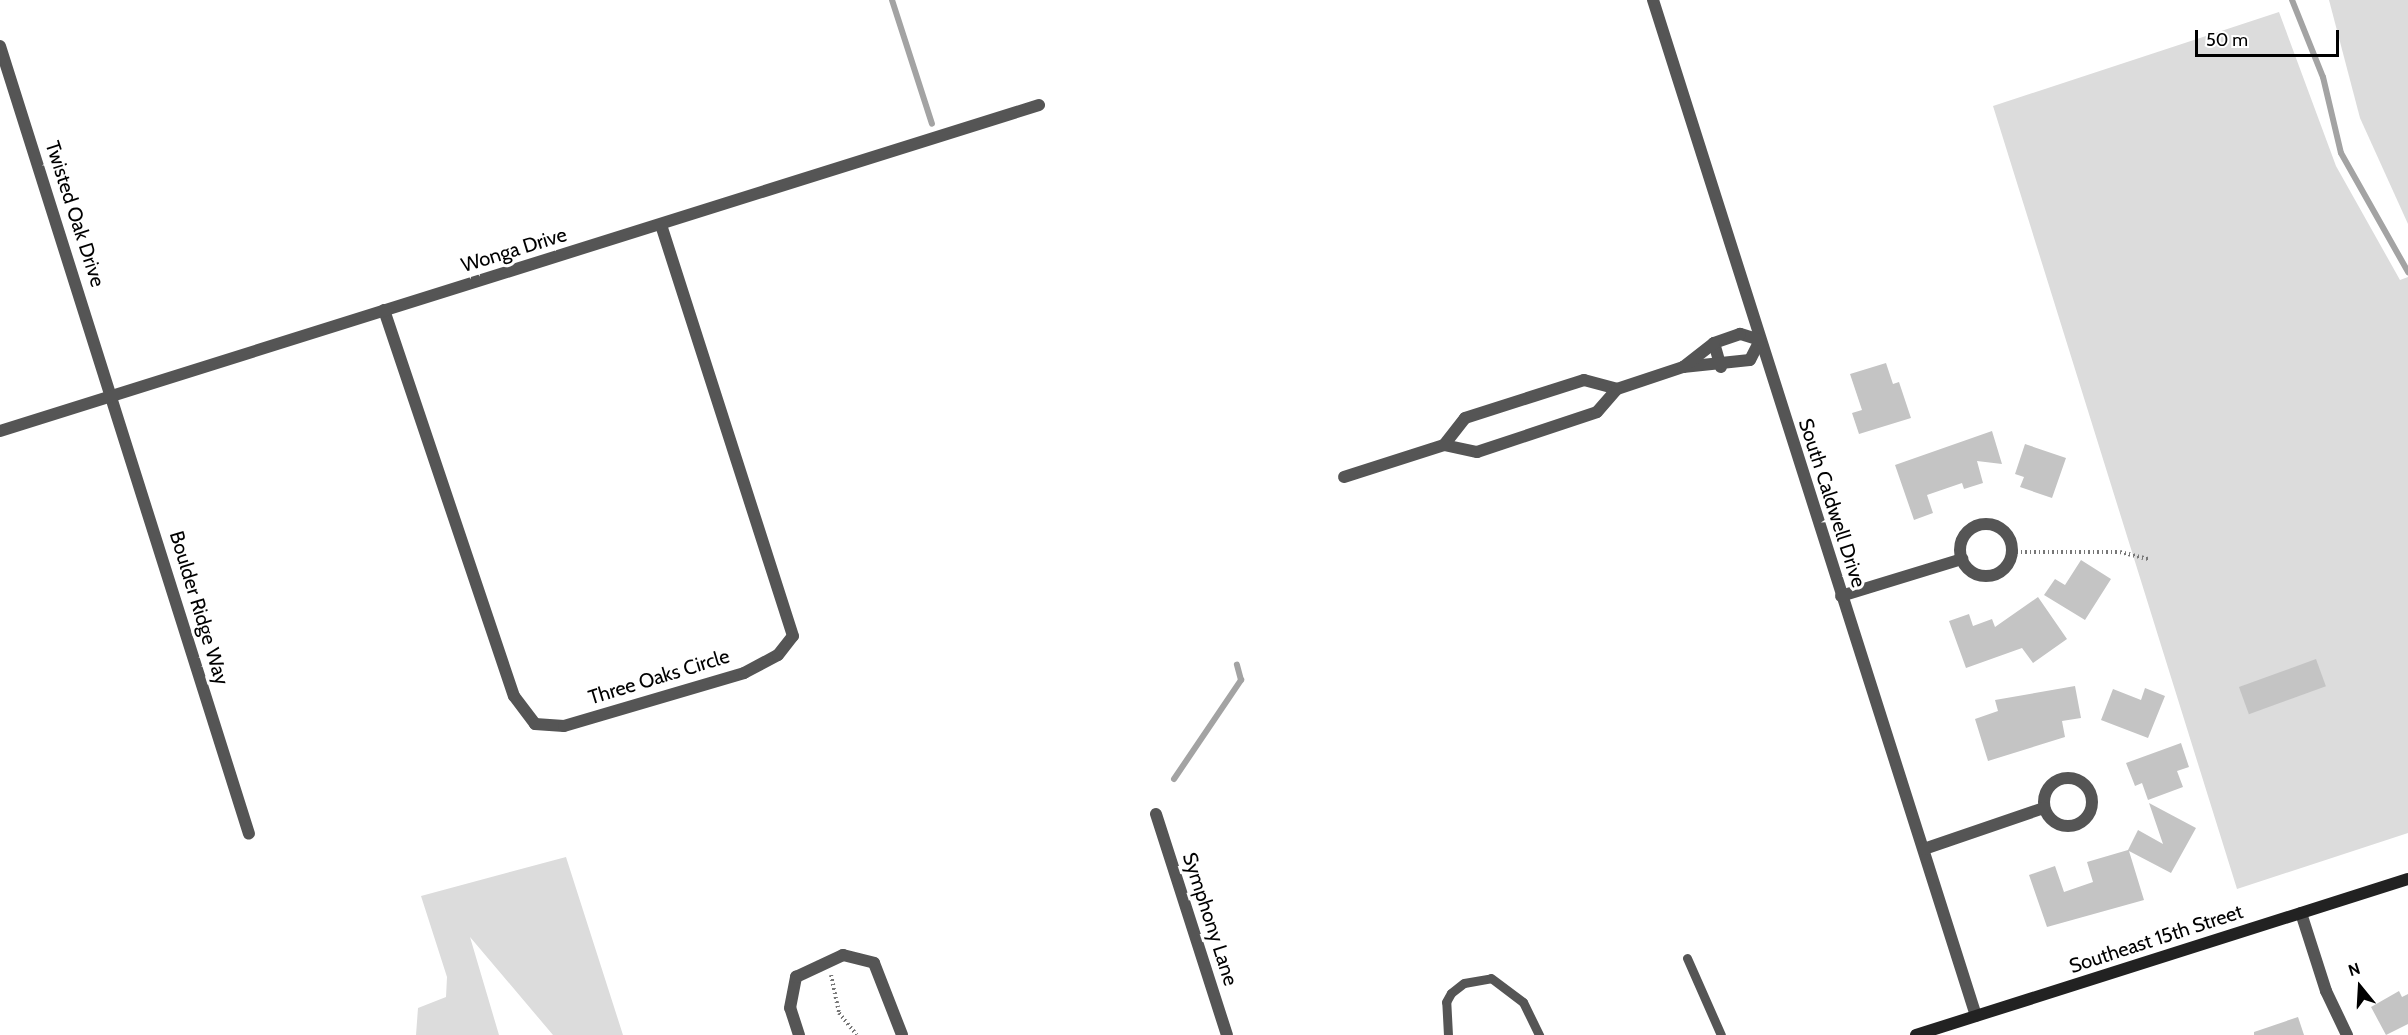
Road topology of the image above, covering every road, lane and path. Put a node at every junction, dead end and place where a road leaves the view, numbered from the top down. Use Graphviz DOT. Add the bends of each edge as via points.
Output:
graph roads {
  1 [pos="1653,0"];
  2 [pos="0,46"];
  3 [pos="1039,105"];
  4 [pos="662,225"];
  5 [pos="384,310"];
  6 [pos="1760,340"];
  7 [pos="1714,343"];
  8 [pos="1683,367"];
  9 [pos="1721,367"];
  10 [pos="1617,389"];
  11 [pos="113,394"];
  12 [pos="0,430"];
  13 [pos="1444,445"];
  14 [pos="1344,477"];
  15 [pos="2012,552"];
  16 [pos="1962,559"];
  17 [pos="2150,559"];
  18 [pos="1841,596"];
  19 [pos="2044,808"];
  20 [pos="1156,814"];
  21 [pos="249,834"];
  22 [pos="1924,849"];
  23 [pos="2408,879"];
  24 [pos="2301,912"];
  25 [pos="1687,958"];
  26 [pos="828,966"];
  27 [pos="1976,1016"];
  28 [pos="799,1035"];
  29 [pos="856,1035"];
  30 [pos="902,1035"];
  31 [pos="1227,1035"];
  32 [pos="1448,1035"];
  33 [pos="1539,1035"];
  34 [pos="1721,1035"];
  35 [pos="1916,1035"];
  36 [pos="2347,1035"];
  1 -- 6 [label="street, South Caldwell Drive"];
  2 -- 11 [label="street, Twisted Oak Drive"];
  3 -- 4 [label="street, Wonga Drive"];
  4 -- 5 [label="street, Wonga Drive"];
  4 -- 5 [label="street, Three Oaks Circle" via="793,636 778,655 744,673 564,726 535,724 514,696"];
  5 -- 11 [label="street, Wonga Drive"];
  6 -- 7 [label="street" via="1740,334"];
  6 -- 9 [label="street" via="1750,360"];
  6 -- 18 [label="street, South Caldwell Drive"];
  7 -- 8 [label="street"];
  7 -- 9 [label="street"];
  8 -- 9 [label="street"];
  8 -- 10 [label="street"];
  10 -- 13 [label="street" via="1597,412 1477,452"];
  10 -- 13 [label="street" via="1584,380 1465,418"];
  11 -- 12 [label="street, Wonga Drive"];
  11 -- 21 [label="street, Boulder Ridge Way"];
  13 -- 14 [label="street"];
  15 -- 16 [label="street" via="2000,571 1986,576 1971,571"];
  15 -- 16 [label="street" via="2002,530 1978,525 1961,543"];
  15 -- 17 [label="path" via="2120,552"];
  16 -- 18 [label="street"];
  18 -- 22 [label="street, South Caldwell Drive"];
  19 -- 19 [label="street" via="2054,822 2079,824 2090,813 2092,796 2077,779 2062,778 2049,787"];
  19 -- 22 [label="street"];
  20 -- 31 [label="street, Symphony Lane"];
  22 -- 27 [label="street, South Caldwell Drive"];
  23 -- 24 [label="main road, Southeast 15th Street"];
  24 -- 27 [label="main road, Southeast 15th Street"];
  24 -- 36 [label="street"];
  25 -- 34 [label="lane"];
  26 -- 29 [label="path" via="839,1012"];
  27 -- 35 [label="main road, Southeast 15th Street"];
  28 -- 30 [label="street" via="790,1008 796,977 843,955 874,963"];
  32 -- 33 [label="lane" via="1446,1002 1451,993 1464,983 1491,978 1523,1002"];
}
